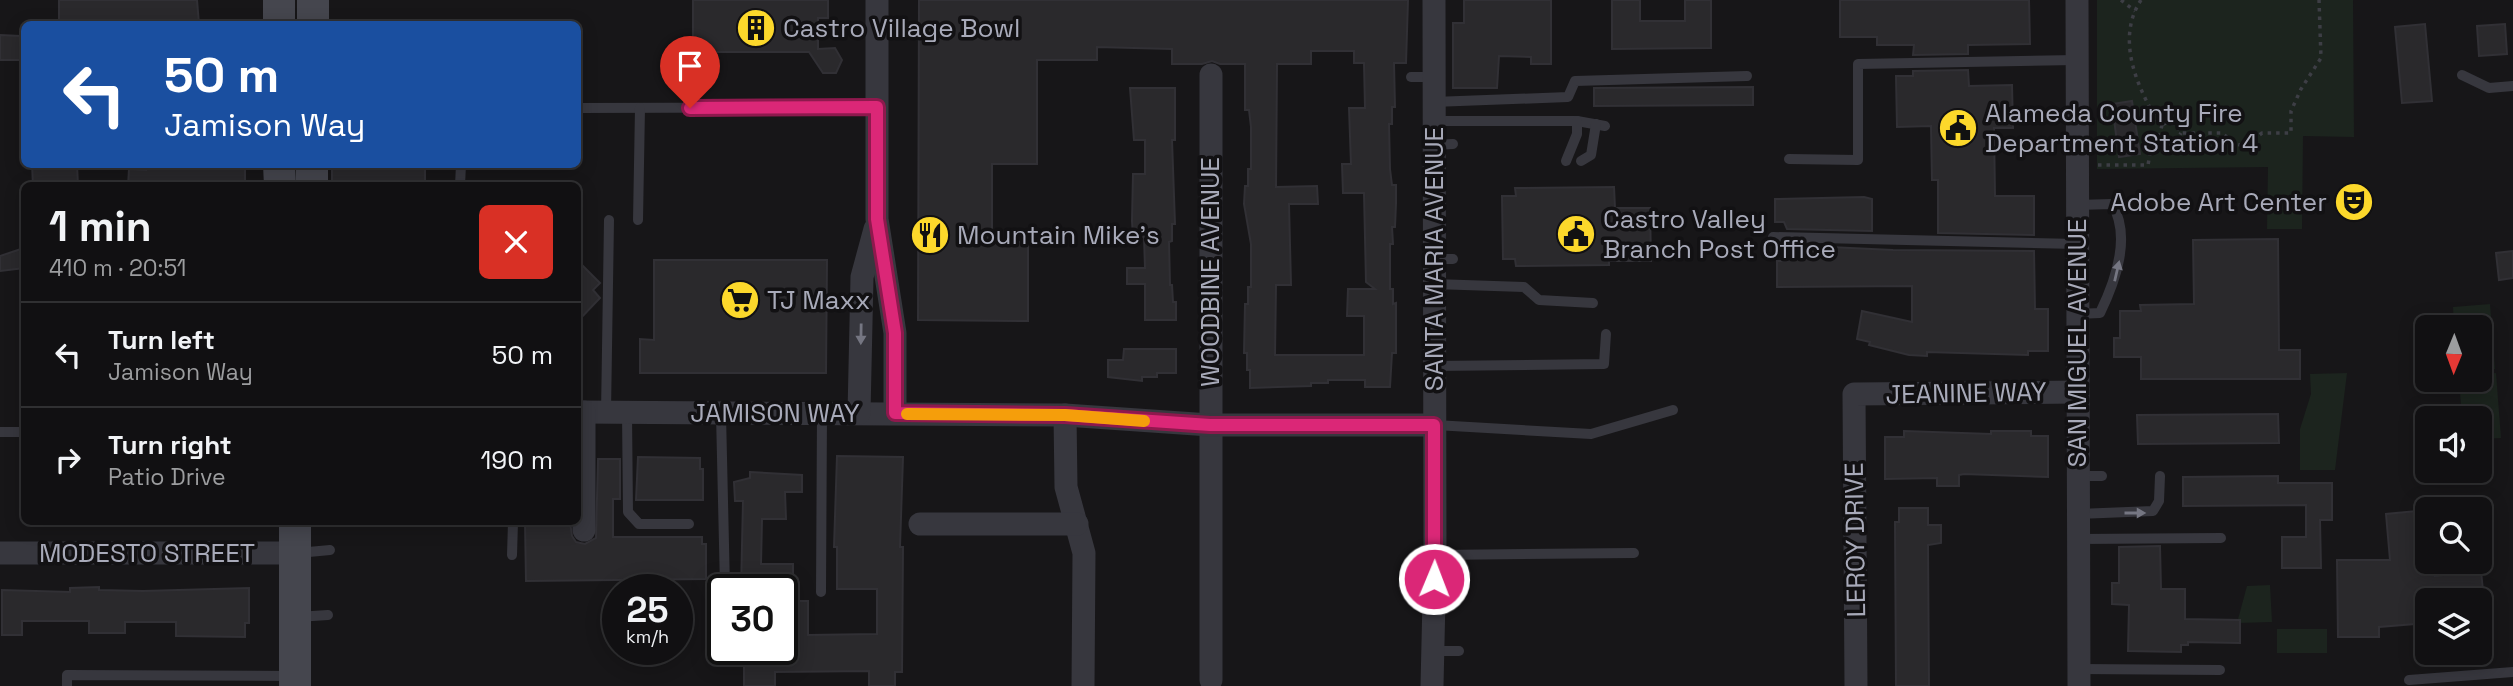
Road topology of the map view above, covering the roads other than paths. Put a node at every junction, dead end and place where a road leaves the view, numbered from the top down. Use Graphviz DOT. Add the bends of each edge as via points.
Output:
graph roads {
  1 [pos="279,0"];
  2 [pos="313,0"];
  3 [pos="877,0"];
  4 [pos="1434,0"];
  5 [pos="2077,0"];
  6 [pos="279,21"];
  7 [pos="313,21"];
  8 [pos="2077,60"];
  9 [pos="1210,75"];
  10 [pos="2462,75"];
  11 [pos="1747,76"];
  12 [pos="2513,86"];
  13 [pos="877,107"];
  14 [pos="581,108"];
  15 [pos="640,108"];
  16 [pos="1433,111"];
  17 [pos="1577,121"];
  18 [pos="1789,159"];
  19 [pos="1581,160"];
  20 [pos="1566,161"];
  21 [pos="2077,205"];
  22 [pos="877,219"];
  23 [pos="609,220"];
  24 [pos="638,220"];
  25 [pos="1773,237"];
  26 [pos="2077,244"];
  27 [pos="1434,284"];
  28 [pos="1592,303"];
  29 [pos="2077,314"];
  30 [pos="1606,334"];
  31 [pos="1434,366"];
  32 [pos="2078,392"];
  33 [pos="1854,394"];
  34 [pos="1673,410"];
  35 [pos="599,413"];
  36 [pos="822,413"];
  37 [pos="859,413"];
  38 [pos="895,413"];
  39 [pos="721,414"];
  40 [pos="1065,415"];
  41 [pos="1210,425"];
  42 [pos="1434,425"];
  43 [pos="0,432"];
  44 [pos="21,432"];
  45 [pos="2078,475"];
  46 [pos="2102,476"];
  47 [pos="2160,476"];
  48 [pos="2078,514"];
  49 [pos="689,524"];
  50 [pos="920,524"];
  51 [pos="1077,524"];
  52 [pos="295,525"];
  53 [pos="513,525"];
  54 [pos="584,530"];
  55 [pos="2221,538"];
  56 [pos="2078,539"];
  57 [pos="330,550"];
  58 [pos="0,553"];
  59 [pos="294,553"];
  60 [pos="1634,553"];
  61 [pos="512,555"];
  62 [pos="1435,555"];
  63 [pos="725,574"];
  64 [pos="821,592"];
  65 [pos="328,615"];
  66 [pos="295,618"];
  67 [pos="1432,651"];
  68 [pos="1459,651"];
  69 [pos="2220,670"];
  70 [pos="2513,672"];
  71 [pos="2079,678"];
  72 [pos="1211,680"];
  73 [pos="2409,680"];
  74 [pos="295,681"];
  75 [pos="67,686"];
  76 [pos="1083,686"];
  77 [pos="1432,686"];
  78 [pos="1856,686"];
  1 -- 6 [label="main road"];
  2 -- 7 [label="main road"];
  3 -- 13 [label="street"];
  4 -- 16 [label="street, SANTA MARIA AVENUE" via="1422,77"];
  5 -- 8 [label="street, SAN MIGUEL AVENUE"];
  8 -- 18 [label="lane" via="1858,64 1858,160"];
  8 -- 21 [label="street, SAN MIGUEL AVENUE"];
  9 -- 41 [label="street, WOODBINE AVENUE"];
  10 -- 12 [label="lane" via="2489,88"];
  11 -- 16 [label="lane" via="1575,81 1568,97"];
  13 -- 15 [label="lane"];
  13 -- 22 [label="street"];
  14 -- 15 [label="lane"];
  15 -- 24 [label="lane"];
  16 -- 17 [label="lane"];
  16 -- 27 [label="street, SANTA MARIA AVENUE" via="1443,145 1443,259"];
  17 -- 19 [label="lane" via="1601,125 1591,155"];
  17 -- 20 [label="lane"];
  21 -- 26 [label="street, SAN MIGUEL AVENUE"];
  29 -- 21 [label="lane, one-way" via="2101,313 2116,278 2120,234 2112,204"];
  22 -- 37 [label="street, one-way" via="862,277"];
  22 -- 38 [label="street" via="895,333"];
  23 -- 35 [label="lane"];
  25 -- 26 [label="lane"];
  26 -- 29 [label="street, SAN MIGUEL AVENUE"];
  27 -- 28 [label="lane" via="1524,287 1539,300"];
  27 -- 31 [label="street, SANTA MARIA AVENUE"];
  29 -- 32 [label="street, SAN MIGUEL AVENUE"];
  30 -- 31 [label="lane" via="1604,364"];
  31 -- 42 [label="street, SANTA MARIA AVENUE"];
  32 -- 33 [label="street, JEANINE WAY"];
  32 -- 45 [label="street, SAN MIGUEL AVENUE"];
  33 -- 78 [label="street, LEROY DRIVE"];
  34 -- 42 [label="lane" via="1591,434"];
  35 -- 39 [label="street, JAMISON WAY"];
  35 -- 49 [label="lane" via="628,512 639,524"];
  35 -- 54 [label="street"];
  36 -- 37 [label="street, JAMISON WAY"];
  36 -- 39 [label="street, JAMISON WAY"];
  36 -- 64 [label="lane"];
  37 -- 38 [label="street, JAMISON WAY"];
  38 -- 40 [label="street, JAMISON WAY"];
  39 -- 63 [label="lane"];
  40 -- 41 [label="street, JAMISON WAY"];
  40 -- 51 [label="street" via="1066,487"];
  41 -- 42 [label="street, JAMISON WAY"];
  41 -- 72 [label="street, WOODBINE AVENUE"];
  42 -- 62 [label="street, SANTA MARIA AVENUE"];
  43 -- 44 [label="lane"];
  45 -- 46 [label="lane"];
  45 -- 48 [label="street, SAN MIGUEL AVENUE"];
  48 -- 47 [label="lane, one-way" via="2153,511 2159,501"];
  48 -- 56 [label="street, SAN MIGUEL AVENUE"];
  50 -- 51 [label="street"];
  51 -- 76 [label="street" via="1084,553"];
  52 -- 59 [label="main road"];
  53 -- 61 [label="lane"];
  55 -- 56 [label="lane"];
  56 -- 71 [label="street, SAN MIGUEL AVENUE"];
  57 -- 59 [label="lane"];
  58 -- 59 [label="street, MODESTO STREET"];
  59 -- 66 [label="main road"];
  60 -- 62 [label="lane"];
  62 -- 67 [label="street, SANTA MARIA AVENUE"];
  65 -- 66 [label="lane"];
  66 -- 74 [label="main road"];
  67 -- 68 [label="lane"];
  67 -- 77 [label="street, SANTA MARIA AVENUE"];
  69 -- 71 [label="lane"];
  70 -- 73 [label="lane"];
  74 -- 75 [label="lane" via="67,675"];
}
